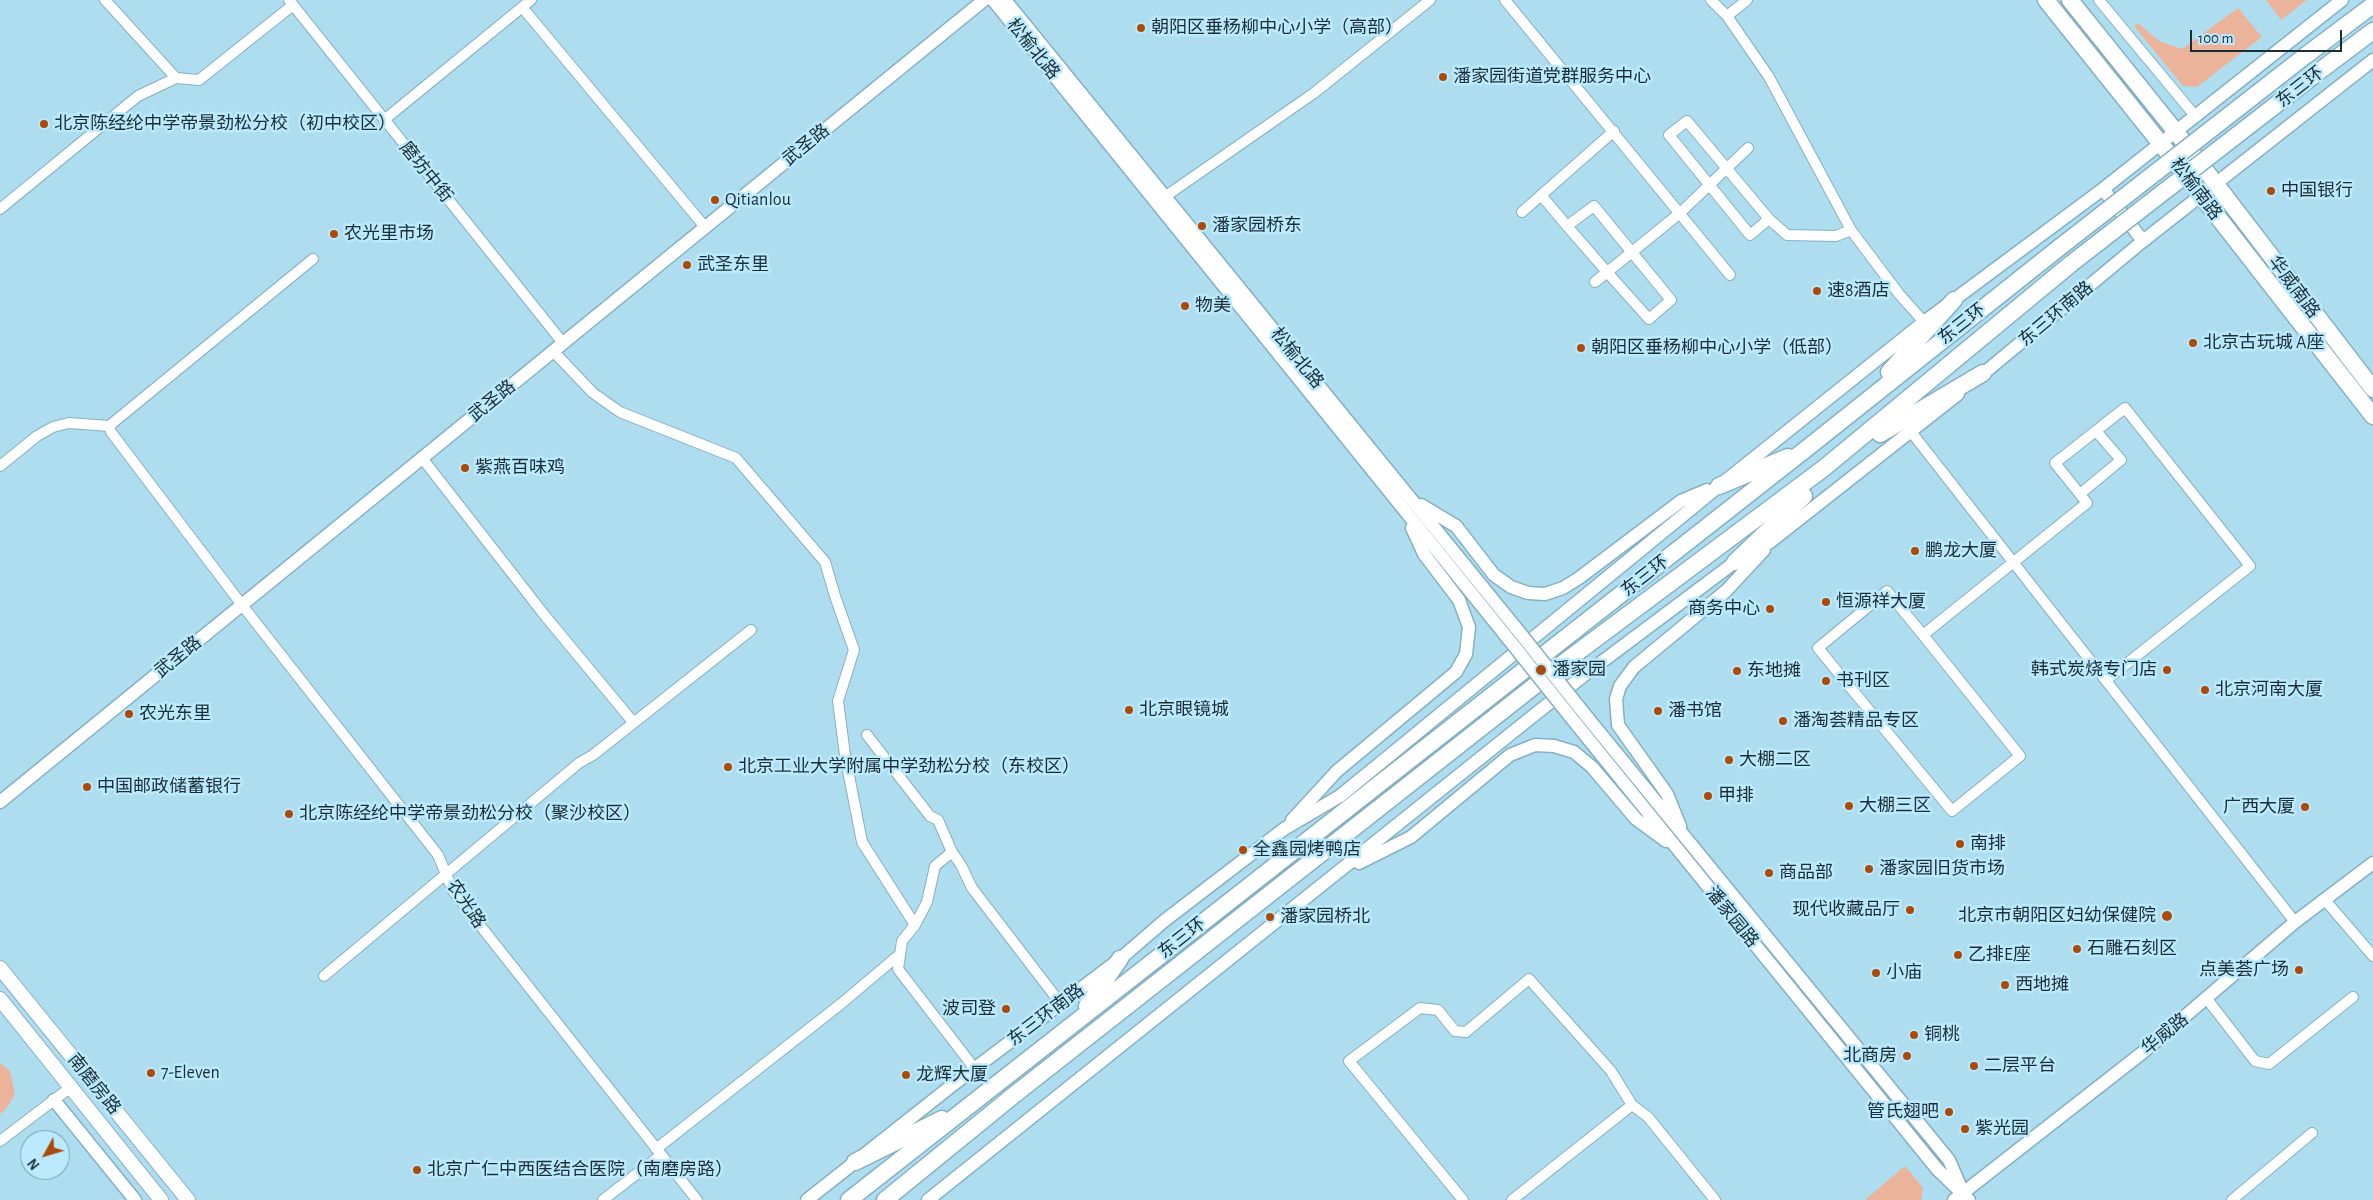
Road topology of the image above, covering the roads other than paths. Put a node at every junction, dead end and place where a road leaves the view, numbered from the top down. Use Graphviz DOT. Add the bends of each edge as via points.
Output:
graph roads {
  1 [pos="105,0"];
  2 [pos="531,0"];
  3 [pos="984,0"];
  4 [pos="993,0"];
  5 [pos="1005,0"];
  6 [pos="1430,0"];
  7 [pos="1505,0"];
  8 [pos="1711,0"];
  9 [pos="1747,0"];
  10 [pos="2046,0"];
  11 [pos="2070,0"];
  12 [pos="2099,0"];
  13 [pos="2342,0"];
  14 [pos="291,2"];
  15 [pos="2373,5"];
  16 [pos="522,7"];
  17 [pos="1727,16"];
  18 [pos="2373,31"];
  19 [pos="2373,60"];
  20 [pos="176,78"];
  21 [pos="2196,117"];
  22 [pos="384,120"];
  23 [pos="1614,131"];
  24 [pos="2176,132"];
  25 [pos="2161,144"];
  26 [pos="1748,148"];
  27 [pos="1727,168"];
  28 [pos="2216,184"];
  29 [pos="1709,185"];
  30 [pos="2103,189"];
  31 [pos="1541,195"];
  32 [pos="1166,196"];
  33 [pos="2200,196"];
  34 [pos="0,209"];
  35 [pos="1522,212"];
  36 [pos="1680,213"];
  37 [pos="1768,219"];
  38 [pos="1567,226"];
  39 [pos="705,228"];
  40 [pos="1851,230"];
  41 [pos="2143,241"];
  42 [pos="1631,252"];
  43 [pos="313,258"];
  44 [pos="1607,272"];
  45 [pos="1730,275"];
  46 [pos="1595,282"];
  47 [pos="1954,300"];
  48 [pos="1924,322"];
  49 [pos="558,347"];
  50 [pos="1983,373"];
  51 [pos="2373,389"];
  52 [pos="1857,407"];
  53 [pos="2373,416"];
  54 [pos="109,426"];
  55 [pos="2096,431"];
  56 [pos="1912,433"];
  57 [pos="1853,446"];
  58 [pos="1806,449"];
  59 [pos="422,458"];
  60 [pos="0,466"];
  61 [pos="1824,468"];
  62 [pos="1718,486"];
  63 [pos="2080,494"];
  64 [pos="1413,501"];
  65 [pos="1403,510"];
  66 [pos="1770,542"];
  67 [pos="1735,562"];
  68 [pos="2013,562"];
  69 [pos="242,605"];
  70 [pos="751,630"];
  71 [pos="1511,632"];
  72 [pos="1923,635"];
  73 [pos="2106,680"];
  74 [pos="1582,721"];
  75 [pos="633,722"];
  76 [pos="866,735"];
  77 [pos="0,802"];
  78 [pos="1284,829"];
  79 [pos="1685,837"];
  80 [pos="952,852"];
  81 [pos="1681,853"];
  82 [pos="2373,863"];
  83 [pos="445,873"];
  84 [pos="1336,874"];
  85 [pos="2325,900"];
  86 [pos="2295,922"];
  87 [pos="915,924"];
  88 [pos="900,954"];
  89 [pos="2373,956"];
  90 [pos="1120,959"];
  91 [pos="0,968"];
  92 [pos="324,976"];
  93 [pos="2353,997"];
  94 [pos="0,999"];
  95 [pos="2207,999"];
  96 [pos="1061,1004"];
  97 [pos="1075,1022"];
  98 [pos="975,1069"];
  99 [pos="71,1087"];
  100 [pos="54,1100"];
  101 [pos="973,1103"];
  102 [pos="1632,1105"];
  103 [pos="2312,1133"];
  104 [pos="0,1141"];
  105 [pos="659,1152"];
  106 [pos="855,1162"];
  107 [pos="1962,1198"];
  108 [pos="135,1200"];
  109 [pos="161,1200"];
  110 [pos="188,1200"];
  111 [pos="603,1200"];
  112 [pos="696,1200"];
  113 [pos="807,1200"];
  114 [pos="850,1200"];
  115 [pos="885,1200"];
  116 [pos="928,1200"];
  117 [pos="1463,1200"];
  118 [pos="1512,1200"];
  119 [pos="1715,1200"];
  120 [pos="2232,1200"];
  1 -- 20 [label="street"];
  2 -- 16 [label="street"];
  3 -- 39 [label="street, 武圣路"];
  4 -- 65 [label="street, 松榆北路"];
  5 -- 32 [label="street, 松榆北路"];
  6 -- 32 [label="street" via="1314,93"];
  7 -- 23 [label="street"];
  8 -- 17 [label="street"];
  9 -- 17 [label="street"];
  10 -- 25 [label="main road, 松榆南路"];
  11 -- 24 [label="main road, 松榆南路"];
  12 -- 21 [label="street"];
  13 -- 21 [label="street"];
  14 -- 20 [label="street" via="199,80"];
  14 -- 22 [label="street, 磨坊中街"];
  15 -- 52 [label="main road, 东三环, bridge"];
  16 -- 22 [label="street"];
  16 -- 39 [label="street"];
  17 -- 40 [label="street" via="1770,76"];
  18 -- 57 [label="main road, 东三环, bridge" via="2072,263"];
  19 -- 28 [label="street, 东三环南路"];
  20 -- 34 [label="street" via="138,96"];
  21 -- 24 [label="street"];
  22 -- 49 [label="street, 磨坊中街"];
  23 -- 31 [label="street"];
  23 -- 36 [label="street"];
  24 -- 25 [label="street"];
  24 -- 28 [label="main road, 松榆南路"];
  25 -- 30 [label="street"];
  25 -- 33 [label="main road, 松榆南路"];
  26 -- 27 [label="street"];
  27 -- 29 [label="street"];
  27 -- 29 [label="street" via="1687,122 1669,135"];
  27 -- 37 [label="street"];
  28 -- 33 [label="street, 东三环南路"];
  28 -- 51 [label="main road, 华威南路"];
  29 -- 36 [label="street"];
  29 -- 37 [label="street" via="1750,235"];
  30 -- 41 [label="street"];
  30 -- 47 [label="street"];
  31 -- 35 [label="street"];
  31 -- 38 [label="street"];
  32 -- 64 [label="street, 松榆北路"];
  33 -- 41 [label="street, 东三环南路"];
  33 -- 53 [label="main road, 松榆南路"];
  36 -- 42 [label="street"];
  36 -- 45 [label="street"];
  37 -- 40 [label="street" via="1787,235 1836,236"];
  38 -- 42 [label="street" via="1594,206"];
  38 -- 44 [label="street"];
  39 -- 49 [label="street, 武圣路"];
  40 -- 48 [label="street"];
  41 -- 50 [label="street, 东三环南路"];
  42 -- 44 [label="street"];
  42 -- 44 [label="street" via="1671,300 1649,320"];
  43 -- 54 [label="street"];
  44 -- 46 [label="street"];
  47 -- 48 [label="street"];
  47 -- 52 [label="main road"];
  48 -- 62 [label="street"];
  49 -- 59 [label="street, 武圣路"];
  49 -- 87 [label="street, 磨坊中街" via="594,394 620,412 736,458 825,562 854,650 838,701 862,842"];
  50 -- 56 [label="street, 东三环南路"];
  50 -- 57 [label="main road" via="1883,433"];
  52 -- 58 [label="main road, 东三环"];
  54 -- 60 [label="street" via="69,423 53,427"];
  54 -- 69 [label="street, 农光路"];
  55 -- 63 [label="street" via="2121,460"];
  55 -- 63 [label="street" via="2055,463"];
  55 -- 73 [label="street" via="2125,408 2250,566"];
  56 -- 66 [label="street, 东三环南路"];
  56 -- 68 [label="street"];
  57 -- 61 [label="main road, 东三环"];
  58 -- 62 [label="main road"];
  58 -- 97 [label="main road, 东三环"];
  59 -- 69 [label="street, 武圣路"];
  59 -- 75 [label="street"];
  61 -- 67 [label="main road" via="1815,487"];
  61 -- 115 [label="main road, 东三环" via="1566,661 1022,1088"];
  62 -- 64 [label="street" via="1681,501 1578,578 1545,594 1511,588 1494,575 1456,526"];
  62 -- 78 [label="street" via="1340,796"];
  63 -- 68 [label="street" via="2087,503"];
  64 -- 71 [label="street, 松榆北路"];
  65 -- 71 [label="street, 松榆北路"];
  65 -- 78 [label="street" via="1424,554 1459,600 1469,627 1466,654 1456,672 1337,771"];
  66 -- 67 [label="street, 东三环南路"];
  66 -- 79 [label="street" via="1726,591 1634,667 1620,686 1616,700 1618,725 1667,794"];
  67 -- 84 [label="street, 东三环南路" via="1583,676"];
  68 -- 72 [label="street"];
  68 -- 73 [label="street"];
  69 -- 77 [label="street, 武圣路"];
  69 -- 83 [label="street, 农光路" via="438,855"];
  70 -- 75 [label="street"];
  71 -- 74 [label="street, 松榆北路, bridge"];
  72 -- 72 [label="street" via="2020,756 1952,811 1818,648 1887,591"];
  73 -- 86 [label="street"];
  74 -- 79 [label="street, 潘家园路"];
  74 -- 81 [label="street, 潘家园路"];
  75 -- 83 [label="street"];
  76 -- 80 [label="street" via="930,816 938,820"];
  78 -- 90 [label="street, 东三环南路"];
  79 -- 107 [label="street, 潘家园路" via="1949,1160"];
  80 -- 87 [label="street" via="935,866 927,902"];
  80 -- 96 [label="street" via="972,888"];
  81 -- 84 [label="street" via="1636,819 1592,767 1574,752 1534,745 1510,756 1411,837"];
  81 -- 107 [label="street, 潘家园路"];
  82 -- 85 [label="street, 华威路"];
  83 -- 92 [label="street"];
  83 -- 105 [label="street, 农光路" via="453,891"];
  84 -- 116 [label="street"];
  85 -- 86 [label="street, 华威路"];
  85 -- 89 [label="street"];
  86 -- 95 [label="street, 华威路"];
  87 -- 88 [label="street" via="902,941"];
  88 -- 98 [label="street" via="898,969"];
  88 -- 105 [label="street"];
  90 -- 96 [label="street, 东三环南路"];
  90 -- 97 [label="main road"];
  91 -- 110 [label="main road, 南磨房路"];
  93 -- 95 [label="street" via="2269,1064 2255,1061"];
  94 -- 99 [label="main road, 南磨房路"];
  95 -- 107 [label="street, 华威路"];
  96 -- 98 [label="street, 东三环南路"];
  97 -- 101 [label="main road, 东三环"];
  98 -- 106 [label="street, 东三环南路"];
  99 -- 100 [label="street"];
  99 -- 109 [label="main road, 南磨房路"];
  100 -- 104 [label="street"];
  100 -- 108 [label="street"];
  101 -- 106 [label="main road"];
  101 -- 114 [label="main road, 东三环"];
  102 -- 117 [label="street" via="1611,1071 1529,979 1466,1032 1456,1031 1438,1010 1420,1008 1349,1061"];
  102 -- 118 [label="street"];
  102 -- 119 [label="street" via="1648,1117"];
  103 -- 120 [label="street"];
  105 -- 111 [label="street"];
  105 -- 112 [label="street, 农光路"];
  106 -- 113 [label="street, 东三环南路"];
}
